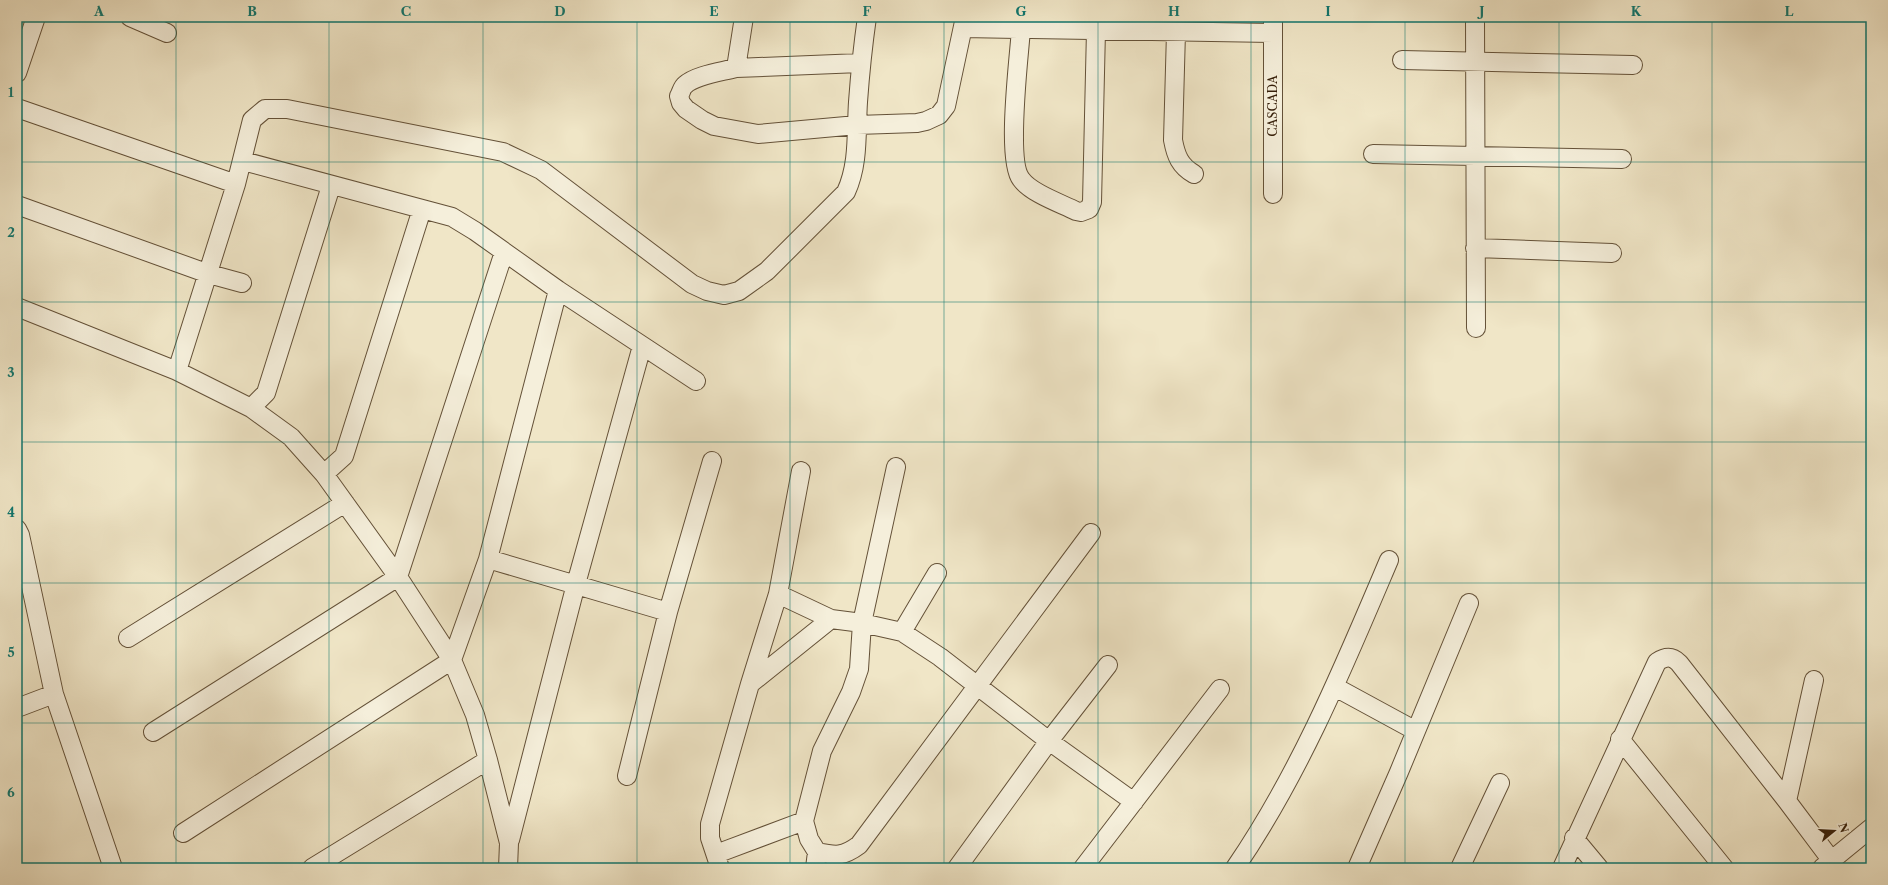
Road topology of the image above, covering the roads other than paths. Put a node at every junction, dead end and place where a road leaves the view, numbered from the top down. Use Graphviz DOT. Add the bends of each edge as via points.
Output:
graph roads {
  1 [pos="36,17"];
  2 [pos="130,17"];
  3 [pos="744,17"];
  4 [pos="867,17"];
  5 [pos="1474,17"];
  6 [pos="964,22"];
  7 [pos="1272,25"];
  8 [pos="1021,29"];
  9 [pos="1096,30"];
  10 [pos="1176,32"];
  11 [pos="167,33"];
  12 [pos="1402,60"];
  13 [pos="1474,62"];
  14 [pos="860,63"];
  15 [pos="1634,65"];
  16 [pos="736,68"];
  17 [pos="17,73"];
  18 [pos="17,108"];
  19 [pos="857,125"];
  20 [pos="1374,154"];
  21 [pos="1475,157"];
  22 [pos="1622,159"];
  23 [pos="243,161"];
  24 [pos="1194,174"];
  25 [pos="236,184"];
  26 [pos="331,186"];
  27 [pos="1273,194"];
  28 [pos="17,205"];
  29 [pos="422,209"];
  30 [pos="1475,248"];
  31 [pos="504,252"];
  32 [pos="1612,253"];
  33 [pos="209,274"];
  34 [pos="242,283"];
  35 [pos="558,290"];
  36 [pos="17,306"];
  37 [pos="1476,328"];
  38 [pos="642,346"];
  39 [pos="177,371"];
  40 [pos="696,381"];
  41 [pos="250,408"];
  42 [pos="712,461"];
  43 [pos="896,467"];
  44 [pos="801,471"];
  45 [pos="324,474"];
  46 [pos="345,503"];
  47 [pos="17,529"];
  48 [pos="1091,533"];
  49 [pos="488,559"];
  50 [pos="1389,560"];
  51 [pos="937,573"];
  52 [pos="398,577"];
  53 [pos="576,584"];
  54 [pos="778,594"];
  55 [pos="1469,603"];
  56 [pos="668,612"];
  57 [pos="831,619"];
  58 [pos="862,622"];
  59 [pos="902,632"];
  60 [pos="128,638"];
  61 [pos="452,660"];
  62 [pos="1108,665"];
  63 [pos="1814,680"];
  64 [pos="750,684"];
  65 [pos="978,687"];
  66 [pos="1335,687"];
  67 [pos="1220,689"];
  68 [pos="54,694"];
  69 [pos="17,708"];
  70 [pos="1416,730"];
  71 [pos="153,732"];
  72 [pos="1620,739"];
  73 [pos="1049,741"];
  74 [pos="488,760"];
  75 [pos="627,776"];
  76 [pos="1500,783"];
  77 [pos="1787,801"];
  78 [pos="1134,802"];
  79 [pos="804,821"];
  80 [pos="1871,828"];
  81 [pos="183,833"];
  82 [pos="1574,838"];
  83 [pos="509,842"];
  84 [pos="816,860"];
  85 [pos="718,861"];
  86 [pos="851,861"];
  87 [pos="1826,864"];
  88 [pos="507,867"];
  89 [pos="114,868"];
  90 [pos="312,868"];
  91 [pos="957,868"];
  92 [pos="1083,868"];
  93 [pos="1235,868"];
  94 [pos="1357,868"];
  95 [pos="1460,868"];
  96 [pos="1562,868"];
  97 [pos="1598,868"];
  98 [pos="1724,868"];
  1 -- 17 [label="street"];
  2 -- 11 [label="street"];
  3 -- 16 [label="street"];
  4 -- 14 [label="street"];
  5 -- 13 [label="street"];
  6 -- 8 [label="street"];
  6 -- 19 [label="street" via="946,106 934,118 922,122"];
  7 -- 10 [label="street"];
  7 -- 27 [label="street, CASCADA"];
  8 -- 9 [label="street"];
  8 -- 9 [label="street" via="1013,145 1016,173 1028,186 1076,212 1089,209 1092,202"];
  9 -- 10 [label="street"];
  10 -- 24 [label="street" via="1173,140 1175,153 1181,164"];
  12 -- 13 [label="street"];
  13 -- 15 [label="street"];
  13 -- 21 [label="street"];
  14 -- 16 [label="street"];
  14 -- 19 [label="street"];
  16 -- 19 [label="street" via="703,76 684,85 679,96 681,103 691,114 714,126 758,134"];
  18 -- 25 [label="street"];
  19 -- 23 [label="street" via="855,163 846,192 767,271 739,291 724,295 692,284 541,170 503,152 287,109 265,109 252,120"];
  20 -- 21 [label="street"];
  21 -- 22 [label="street"];
  21 -- 30 [label="street"];
  23 -- 25 [label="street"];
  23 -- 26 [label="street"];
  25 -- 33 [label="street"];
  26 -- 29 [label="street"];
  26 -- 41 [label="street" via="266,393"];
  28 -- 33 [label="street"];
  29 -- 31 [label="street" via="452,217"];
  29 -- 45 [label="street" via="344,456"];
  30 -- 32 [label="street"];
  30 -- 37 [label="street"];
  31 -- 35 [label="street"];
  31 -- 52 [label="street"];
  33 -- 34 [label="street"];
  33 -- 39 [label="street"];
  35 -- 38 [label="street"];
  35 -- 49 [label="street"];
  36 -- 39 [label="street"];
  38 -- 40 [label="street"];
  38 -- 53 [label="street"];
  39 -- 41 [label="street"];
  41 -- 45 [label="street" via="291,437"];
  42 -- 56 [label="street"];
  43 -- 58 [label="street"];
  44 -- 54 [label="street"];
  45 -- 46 [label="street"];
  46 -- 52 [label="street"];
  46 -- 60 [label="street"];
  47 -- 68 [label="street"];
  48 -- 65 [label="street"];
  49 -- 53 [label="street"];
  49 -- 61 [label="street"];
  50 -- 66 [label="street"];
  51 -- 59 [label="street"];
  52 -- 61 [label="street"];
  52 -- 71 [label="street"];
  53 -- 56 [label="street"];
  53 -- 83 [label="street"];
  54 -- 57 [label="street"];
  54 -- 64 [label="street"];
  55 -- 70 [label="street"];
  56 -- 75 [label="street"];
  57 -- 58 [label="street"];
  57 -- 64 [label="street"];
  58 -- 59 [label="street"];
  58 -- 79 [label="street" via="859,669 851,692 822,751"];
  59 -- 65 [label="street" via="940,657"];
  61 -- 74 [label="street" via="475,715"];
  61 -- 81 [label="street"];
  62 -- 73 [label="street"];
  63 -- 77 [label="street"];
  64 -- 85 [label="street" via="710,824 710,838"];
  65 -- 73 [label="street"];
  65 -- 86 [label="street" via="859,845"];
  66 -- 70 [label="street"];
  66 -- 93 [label="street" via="1279,797"];
  67 -- 78 [label="street"];
  68 -- 69 [label="street"];
  68 -- 89 [label="street"];
  70 -- 94 [label="street"];
  72 -- 77 [label="street" via="1657,662 1663,658 1674,658"];
  72 -- 82 [label="street"];
  72 -- 98 [label="street"];
  73 -- 78 [label="street"];
  73 -- 91 [label="street"];
  74 -- 83 [label="street"];
  74 -- 90 [label="street"];
  76 -- 95 [label="street"];
  77 -- 87 [label="street"];
  78 -- 92 [label="street"];
  79 -- 84 [label="street"];
  79 -- 85 [label="street"];
  80 -- 87 [label="street"];
  82 -- 96 [label="street"];
  82 -- 97 [label="street"];
  83 -- 88 [label="street"];
  84 -- 86 [label="street" via="832,855"];
}
